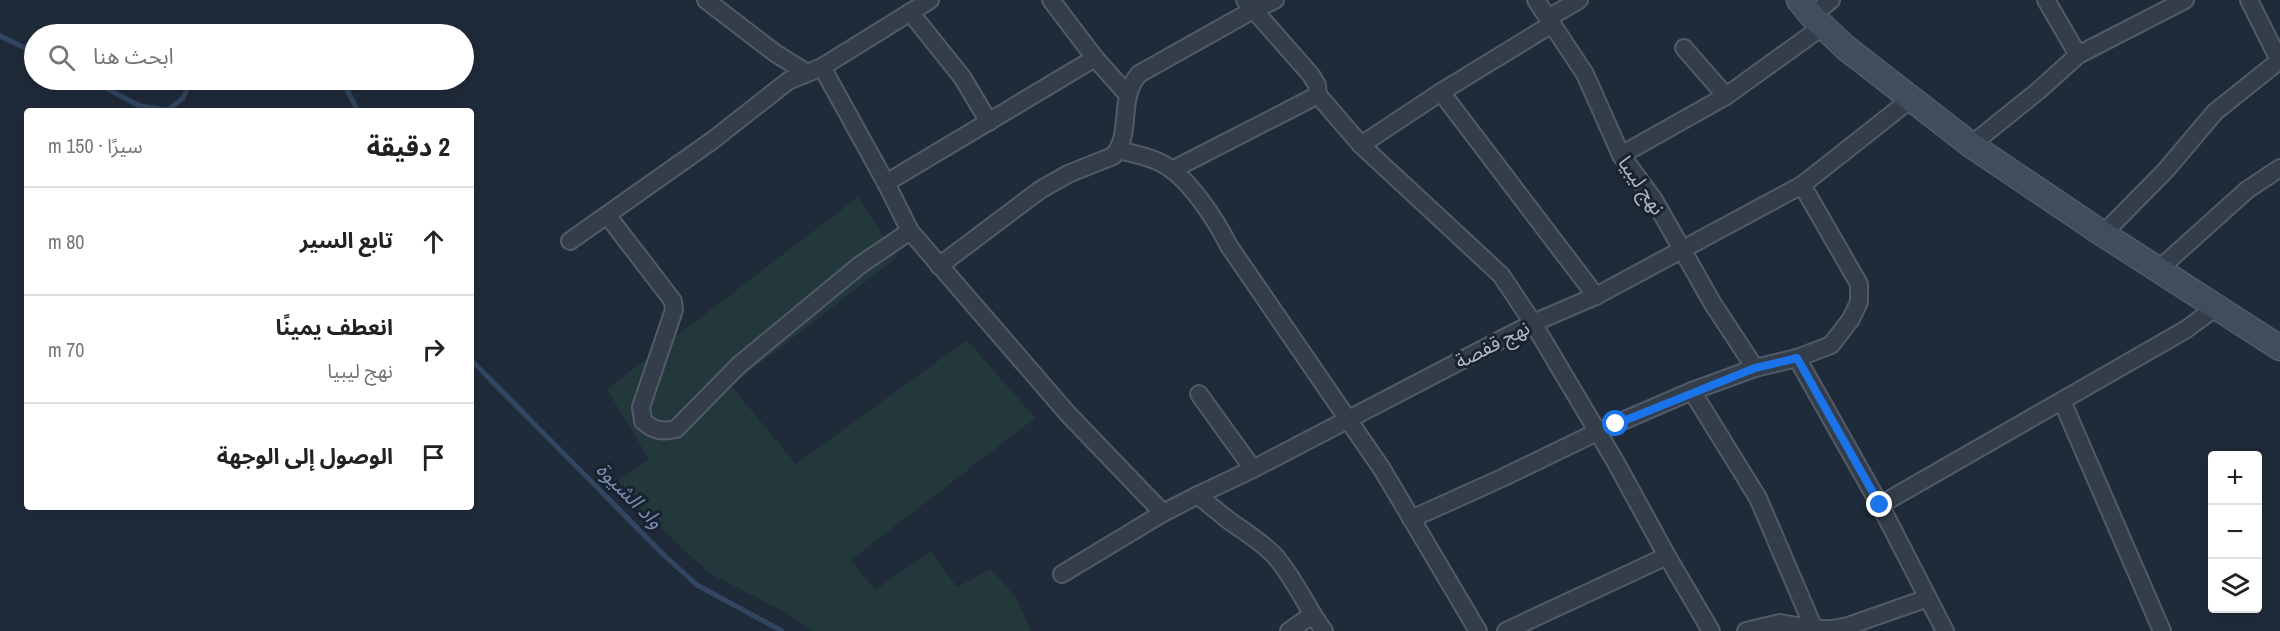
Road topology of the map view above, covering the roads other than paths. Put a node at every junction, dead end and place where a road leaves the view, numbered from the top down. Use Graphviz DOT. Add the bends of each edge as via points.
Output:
graph roads {
  1 [pos="706,0"];
  2 [pos="930,0"];
  3 [pos="1051,0"];
  4 [pos="1275,0"];
  5 [pos="1536,0"];
  6 [pos="1579,0"];
  7 [pos="1831,0"];
  8 [pos="2046,0"];
  9 [pos="2185,0"];
  10 [pos="2249,0"];
  11 [pos="1249,5"];
  12 [pos="910,12"];
  13 [pos="1811,14"];
  14 [pos="1550,21"];
  15 [pos="1684,48"];
  16 [pos="2078,55"];
  17 [pos="1095,58"];
  18 [pos="2280,60"];
  19 [pos="815,70"];
  20 [pos="1441,92"];
  21 [pos="1127,94"];
  22 [pos="1318,95"];
  23 [pos="1726,96"];
  24 [pos="1911,99"];
  25 [pos="989,122"];
  26 [pos="1361,145"];
  27 [pos="1971,145"];
  28 [pos="1118,150"];
  29 [pos="1621,155"];
  30 [pos="2280,168"];
  31 [pos="1172,170"];
  32 [pos="886,183"];
  33 [pos="1802,185"];
  34 [pos="607,215"];
  35 [pos="910,231"];
  36 [pos="2103,234"];
  37 [pos="570,241"];
  38 [pos="1684,249"];
  39 [pos="939,266"];
  40 [pos="2158,270"];
  41 [pos="1596,296"];
  42 [pos="2218,306"];
  43 [pos="1533,323"];
  44 [pos="2280,348"];
  45 [pos="1797,358"];
  46 [pos="1755,368"];
  47 [pos="1692,391"];
  48 [pos="1199,394"];
  49 [pos="2062,400"];
  50 [pos="1348,419"];
  51 [pos="1597,432"];
  52 [pos="1253,469"];
  53 [pos="1198,495"];
  54 [pos="1880,505"];
  55 [pos="1163,513"];
  56 [pos="1411,519"];
  57 [pos="1667,556"];
  58 [pos="1062,574"];
  59 [pos="1928,598"];
  60 [pos="1312,615"];
  61 [pos="1815,630"];
  62 [pos="1289,631"];
  63 [pos="1324,631"];
  64 [pos="1478,631"];
  65 [pos="1506,631"];
  66 [pos="1711,631"];
  67 [pos="1746,631"];
  68 [pos="1945,631"];
  69 [pos="2162,631"];
  1 -- 19 [label="street" via="775,53"];
  2 -- 12 [label="street"];
  3 -- 17 [label="street"];
  4 -- 11 [label="street"];
  5 -- 14 [label="street, نهج ليبيا"];
  6 -- 14 [label="street"];
  7 -- 13 [label="street"];
  8 -- 16 [label="street"];
  9 -- 16 [label="street"];
  10 -- 18 [label="street"];
  11 -- 21 [label="street" via="1139,74"];
  11 -- 22 [label="street" via="1311,75"];
  12 -- 19 [label="street"];
  12 -- 25 [label="street" via="962,77"];
  13 -- 23 [label="street"];
  13 -- 24 [label="main road"];
  14 -- 20 [label="street"];
  14 -- 29 [label="street, نهج ليبيا" via="1585,74"];
  15 -- 23 [label="street"];
  16 -- 27 [label="street"];
  17 -- 21 [label="street"];
  17 -- 25 [label="street"];
  18 -- 36 [label="street" via="2215,112 2166,170"];
  19 -- 32 [label="street"];
  19 -- 34 [label="street" via="788,81"];
  20 -- 26 [label="street"];
  20 -- 41 [label="street"];
  21 -- 28 [label="street"];
  22 -- 26 [label="street"];
  22 -- 31 [label="street"];
  23 -- 29 [label="street"];
  24 -- 27 [label="main road"];
  24 -- 33 [label="street, نهج قفصة"];
  25 -- 32 [label="street"];
  26 -- 43 [label="street" via="1496,270"];
  27 -- 36 [label="main road"];
  28 -- 31 [label="street" via="1151,158"];
  28 -- 39 [label="street" via="1113,156 1040,190"];
  29 -- 38 [label="street, نهج ليبيا"];
  30 -- 40 [label="street" via="2247,190"];
  31 -- 50 [label="street" via="1218,222 1229,246"];
  32 -- 35 [label="street"];
  33 -- 38 [label="street, نهج قفصة"];
  33 -- 45 [label="street" via="1859,284 1859,302 1831,345"];
  34 -- 35 [label="street" via="673,301 674,310 641,407 643,421 666,431 676,429 739,365 860,265"];
  34 -- 37 [label="street"];
  35 -- 39 [label="street"];
  36 -- 40 [label="main road"];
  38 -- 41 [label="street, نهج قفصة"];
  38 -- 46 [label="street, نهج ليبيا" via="1713,304"];
  39 -- 55 [label="street" via="1068,414"];
  40 -- 42 [label="main road"];
  41 -- 43 [label="street, نهج قفصة"];
  42 -- 44 [label="main road"];
  42 -- 49 [label="street" via="2185,330"];
  43 -- 50 [label="street, نهج قفصة"];
  43 -- 51 [label="street"];
  45 -- 46 [label="street"];
  45 -- 54 [label="street"];
  46 -- 47 [label="street"];
  47 -- 51 [label="street"];
  47 -- 61 [label="street" via="1758,498"];
  48 -- 52 [label="street"];
  49 -- 54 [label="street"];
  49 -- 69 [label="street"];
  50 -- 52 [label="street, نهج قفصة"];
  50 -- 56 [label="street"];
  51 -- 56 [label="street"];
  51 -- 57 [label="street"];
  52 -- 53 [label="street, نهج قفصة"];
  53 -- 55 [label="street, نهج قفصة"];
  53 -- 60 [label="street" via="1263,543 1290,574"];
  54 -- 59 [label="street"];
  55 -- 58 [label="street, نهج قفصة"];
  56 -- 64 [label="street"];
  57 -- 65 [label="street"];
  57 -- 66 [label="street"];
  59 -- 61 [label="street" via="1848,626"];
  59 -- 68 [label="street"];
  60 -- 62 [label="street"];
  60 -- 63 [label="street"];
  61 -- 67 [label="street" via="1780,623"];
}
